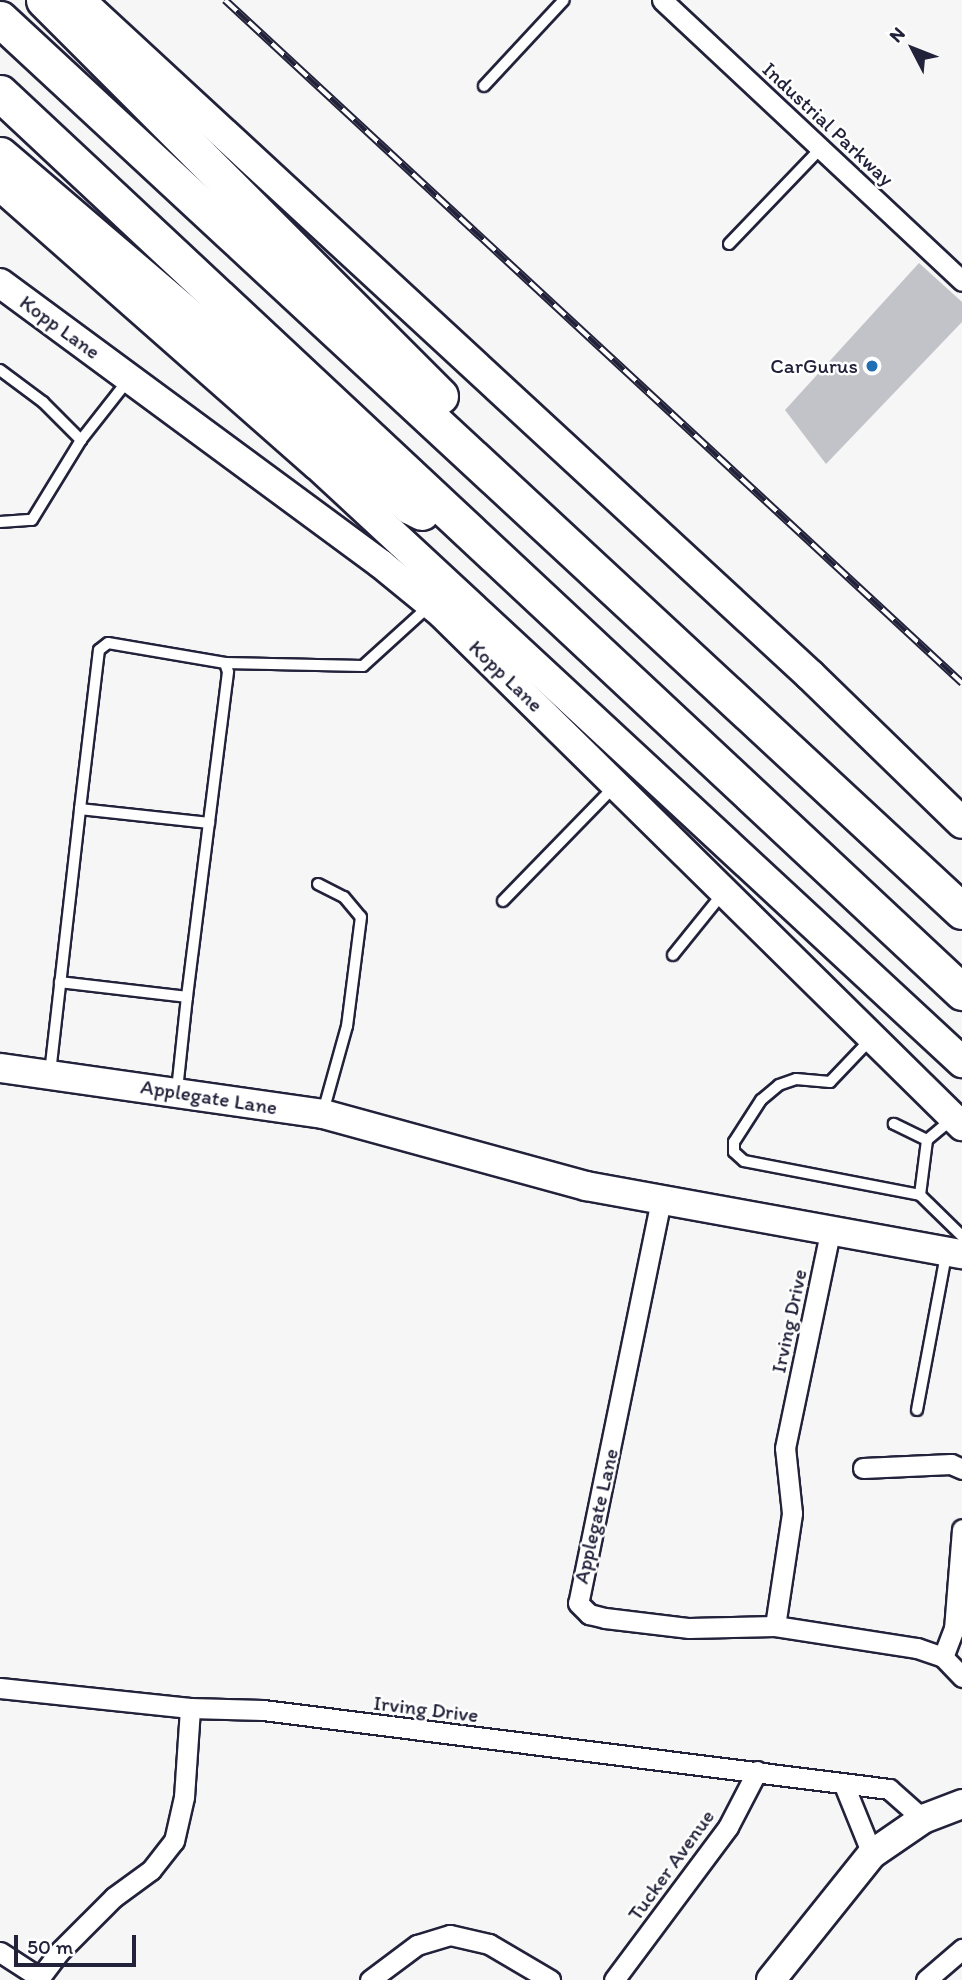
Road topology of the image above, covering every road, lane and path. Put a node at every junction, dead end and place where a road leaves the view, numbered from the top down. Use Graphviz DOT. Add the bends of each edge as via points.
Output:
graph roads {
  1 [pos="44,0"];
  2 [pos="79,0"];
  3 [pos="564,0"];
  4 [pos="667,2"];
  5 [pos="0,19"];
  6 [pos="484,86"];
  7 [pos="0,93"];
  8 [pos="821,148"];
  9 [pos="0,155"];
  10 [pos="0,185"];
  11 [pos="729,244"];
  12 [pos="960,277"];
  13 [pos="0,283"];
  14 [pos="0,370"];
  15 [pos="129,378"];
  16 [pos="81,440"];
  17 [pos="468,452"];
  18 [pos="0,522"];
  19 [pos="475,536"];
  20 [pos="431,605"];
  21 [pos="225,663"];
  22 [pos="617,784"];
  23 [pos="80,809"];
  24 [pos="209,823"];
  25 [pos="962,823"];
  26 [pos="318,884"];
  27 [pos="725,891"];
  28 [pos="503,901"];
  29 [pos="962,911"];
  30 [pos="673,955"];
  31 [pos="60,982"];
  32 [pos="962,992"];
  33 [pos="187,997"];
  34 [pos="873,1037"];
  35 [pos="962,1062"];
  36 [pos="0,1068"];
  37 [pos="50,1073"];
  38 [pos="177,1092"];
  39 [pos="323,1114"];
  40 [pos="958,1122"];
  41 [pos="894,1124"];
  42 [pos="927,1140"];
  43 [pos="919,1195"];
  44 [pos="661,1200"];
  45 [pos="830,1232"];
  46 [pos="957,1247"];
  47 [pos="917,1410"];
  48 [pos="863,1468"];
  49 [pos="962,1469"];
  50 [pos="962,1529"];
  51 [pos="775,1626"];
  52 [pos="943,1657"];
  53 [pos="962,1677"];
  54 [pos="0,1688"];
  55 [pos="190,1708"];
  56 [pos="757,1771"];
  57 [pos="844,1785"];
  58 [pos="962,1804"];
  59 [pos="923,1819"];
  60 [pos="872,1854"];
  61 [pos="962,1949"];
  62 [pos="0,1952"];
  63 [pos="39,1979"];
  64 [pos="370,1980"];
  65 [pos="550,1980"];
  66 [pos="614,1980"];
  67 [pos="771,1980"];
  68 [pos="926,1980"];
  1 -- 17 [label="highway" via="439,396"];
  2 -- 25 [label="main road" via="810,675"];
  3 -- 6 [label="lane"];
  4 -- 8 [label="street, Industrial Parkway"];
  5 -- 17 [label="highway"];
  7 -- 19 [label="highway"];
  8 -- 11 [label="lane"];
  8 -- 12 [label="street, Industrial Parkway"];
  9 -- 19 [label="highway" via="410,506"];
  10 -- 35 [label="main road" via="317,464"];
  13 -- 15 [label="street, Kopp Lane"];
  14 -- 16 [label="lane" via="43,402"];
  15 -- 16 [label="lane"];
  15 -- 20 [label="street, Kopp Lane"];
  16 -- 18 [label="lane" via="32,520"];
  17 -- 29 [label="highway"];
  19 -- 32 [label="highway"];
  20 -- 21 [label="lane" via="363,666"];
  20 -- 22 [label="street, Kopp Lane"];
  21 -- 23 [label="lane" via="107,643 99,650"];
  21 -- 24 [label="lane" via="228,671"];
  22 -- 27 [label="street, Kopp Lane"];
  22 -- 28 [label="lane"];
  23 -- 24 [label="lane"];
  23 -- 31 [label="lane"];
  24 -- 33 [label="lane"];
  26 -- 39 [label="lane" via="344,897 361,916 346,1026"];
  27 -- 30 [label="lane"];
  27 -- 34 [label="street, Kopp Lane"];
  31 -- 33 [label="lane"];
  31 -- 37 [label="lane"];
  33 -- 38 [label="lane"];
  34 -- 40 [label="street, Kopp Lane"];
  34 -- 43 [label="lane" via="830,1082 796,1079 779,1085 761,1100 734,1142 734,1152 744,1161"];
  36 -- 37 [label="street, Applegate Lane"];
  37 -- 38 [label="street, Applegate Lane"];
  38 -- 39 [label="street, Applegate Lane"];
  39 -- 44 [label="street, Applegate Lane" via="586,1186"];
  40 -- 42 [label="lane"];
  41 -- 42 [label="lane"];
  42 -- 43 [label="lane"];
  43 -- 46 [label="lane"];
  44 -- 45 [label="street, Applegate Lane"];
  44 -- 51 [label="street, Applegate Lane" via="578,1603 589,1614 606,1618 689,1628"];
  45 -- 46 [label="street, Applegate Lane"];
  45 -- 51 [label="street, Irving Drive" via="785,1448 792,1513"];
  46 -- 47 [label="lane"];
  48 -- 49 [label="street" via="951,1464"];
  50 -- 52 [label="street" via="954,1629"];
  51 -- 52 [label="street, Applegate Lane" via="917,1648"];
  52 -- 53 [label="street, Applegate Lane"];
  54 -- 55 [label="street, Irving Drive"];
  55 -- 56 [label="street, Irving Drive" via="263,1710"];
  55 -- 63 [label="street" via="184,1797 174,1841 151,1870 114,1897 58,1953"];
  56 -- 57 [label="street, Irving Drive"];
  56 -- 66 [label="street, Tucker Avenue" via="728,1827"];
  57 -- 59 [label="street, Irving Drive" via="889,1789"];
  57 -- 60 [label="street"];
  58 -- 59 [label="street"];
  59 -- 60 [label="street"];
  60 -- 67 [label="street"];
  61 -- 68 [label="street"];
  62 -- 63 [label="street"];
  64 -- 65 [label="street" via="416,1945 450,1935 489,1944"];
}
